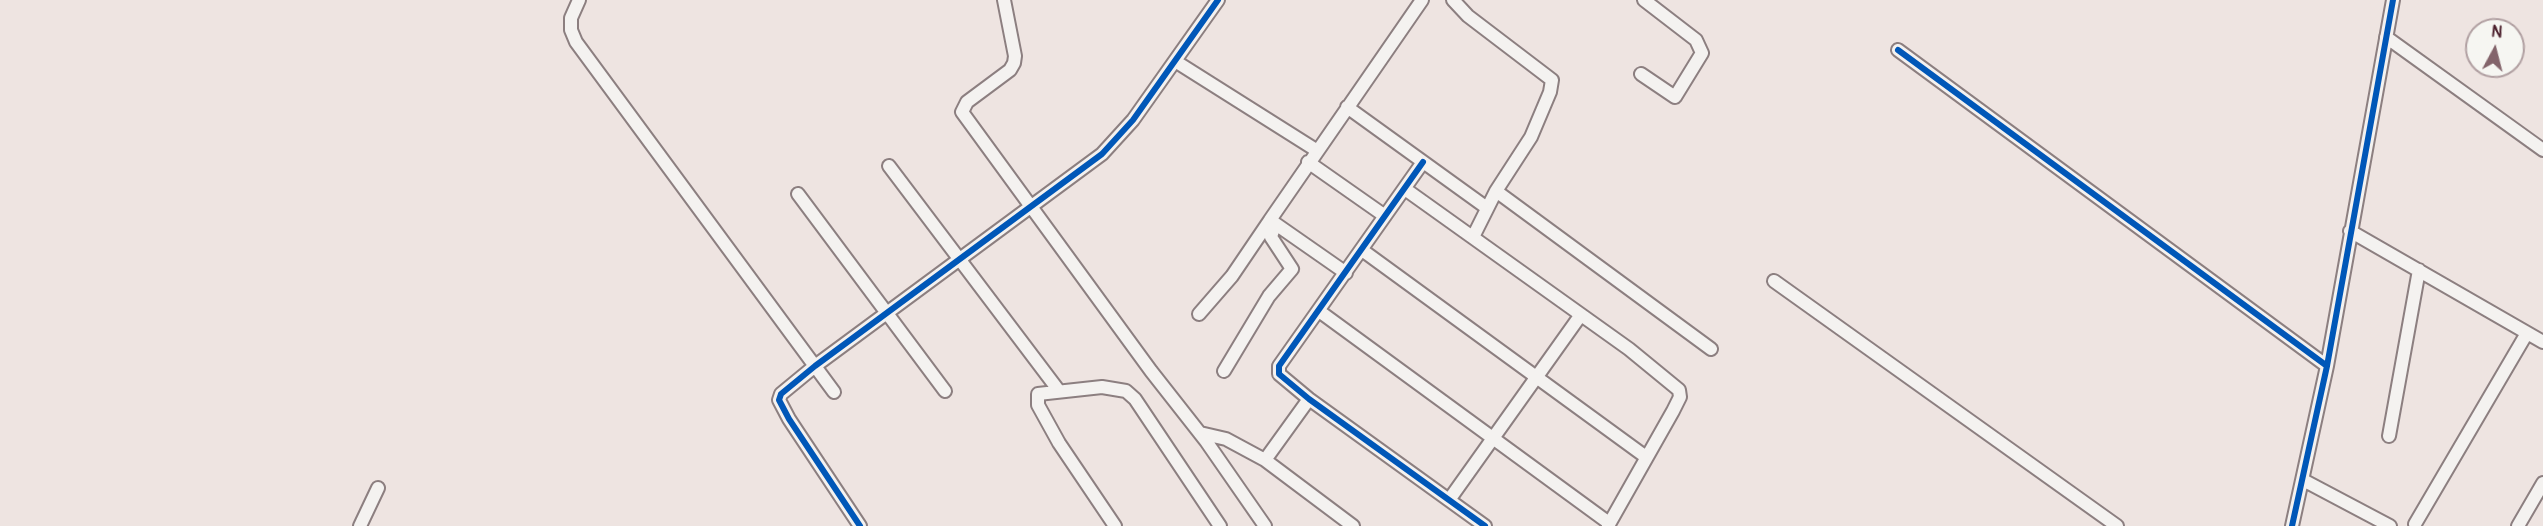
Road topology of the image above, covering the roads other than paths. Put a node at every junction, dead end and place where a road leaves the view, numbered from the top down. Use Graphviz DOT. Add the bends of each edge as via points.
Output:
graph roads {
  1 [pos="579,0"];
  2 [pos="1004,0"];
  3 [pos="1422,0"];
  4 [pos="1453,0"];
  5 [pos="1644,0"];
  6 [pos="2393,0"];
  7 [pos="1215,1"];
  8 [pos="2386,37"];
  9 [pos="1898,51"];
  10 [pos="1175,61"];
  11 [pos="1641,74"];
  12 [pos="1347,107"];
  13 [pos="1316,150"];
  14 [pos="2543,150"];
  15 [pos="1308,162"];
  16 [pos="1423,162"];
  17 [pos="889,166"];
  18 [pos="1405,189"];
  19 [pos="1496,191"];
  20 [pos="798,194"];
  21 [pos="1032,206"];
  22 [pos="1487,208"];
  23 [pos="1385,216"];
  24 [pos="1273,222"];
  25 [pos="2350,231"];
  26 [pos="1473,237"];
  27 [pos="1362,250"];
  28 [pos="960,258"];
  29 [pos="2419,270"];
  30 [pos="1346,273"];
  31 [pos="1774,281"];
  32 [pos="1319,311"];
  33 [pos="888,312"];
  34 [pos="1199,314"];
  35 [pos="1580,316"];
  36 [pos="2527,333"];
  37 [pos="2543,342"];
  38 [pos="1711,349"];
  39 [pos="815,366"];
  40 [pos="2327,366"];
  41 [pos="1224,371"];
  42 [pos="1537,377"];
  43 [pos="945,391"];
  44 [pos="1059,391"];
  45 [pos="834,392"];
  46 [pos="1309,399"];
  47 [pos="1200,433"];
  48 [pos="2389,436"];
  49 [pos="1492,439"];
  50 [pos="1646,457"];
  51 [pos="1265,460"];
  52 [pos="2303,480"];
  53 [pos="2543,483"];
  54 [pos="378,488"];
  55 [pos="1449,500"];
  56 [pos="2415,524"];
  57 [pos="1608,525"];
  58 [pos="360,526"];
  59 [pos="860,526"];
  60 [pos="1115,526"];
  61 [pos="1220,526"];
  62 [pos="1265,526"];
  63 [pos="1353,526"];
  64 [pos="1485,526"];
  65 [pos="2116,526"];
  66 [pos="2292,526"];
  67 [pos="2390,526"];
  68 [pos="2518,526"];
  1 -- 39 [label="street" via="571,18 576,42"];
  2 -- 21 [label="street" via="1014,63 967,102 962,112"];
  3 -- 12 [label="street"];
  4 -- 19 [label="street" via="1468,16 1552,80 1531,137"];
  5 -- 11 [label="street" via="1696,40 1702,53 1674,98"];
  6 -- 8 [label="street"];
  7 -- 10 [label="street"];
  8 -- 14 [label="street"];
  8 -- 25 [label="street"];
  9 -- 40 [label="street"];
  10 -- 13 [label="street"];
  10 -- 21 [label="street" via="1134,120 1102,154"];
  12 -- 13 [label="street"];
  12 -- 16 [label="street"];
  13 -- 15 [label="street"];
  15 -- 23 [label="street"];
  15 -- 24 [label="street"];
  16 -- 18 [label="street"];
  16 -- 22 [label="street"];
  17 -- 28 [label="street"];
  18 -- 23 [label="street"];
  18 -- 26 [label="street"];
  19 -- 22 [label="street"];
  19 -- 38 [label="street"];
  20 -- 33 [label="street"];
  21 -- 28 [label="street"];
  21 -- 47 [label="street"];
  22 -- 26 [label="street"];
  23 -- 27 [label="street"];
  24 -- 30 [label="street"];
  24 -- 34 [label="street"];
  24 -- 41 [label="street" via="1271,237 1293,269 1269,296"];
  25 -- 29 [label="street"];
  25 -- 40 [label="street"];
  26 -- 35 [label="street"];
  27 -- 30 [label="street"];
  27 -- 42 [label="street"];
  28 -- 33 [label="street"];
  28 -- 44 [label="street"];
  29 -- 36 [label="street"];
  29 -- 48 [label="street"];
  30 -- 32 [label="street"];
  31 -- 65 [label="street"];
  32 -- 46 [label="street" via="1278,369"];
  32 -- 49 [label="street"];
  33 -- 39 [label="street"];
  33 -- 43 [label="street"];
  35 -- 42 [label="street"];
  35 -- 50 [label="street" via="1679,390 1680,397"];
  36 -- 37 [label="street"];
  36 -- 56 [label="street"];
  39 -- 45 [label="street"];
  39 -- 59 [label="street" via="789,386 779,400"];
  40 -- 52 [label="street"];
  42 -- 49 [label="street"];
  42 -- 50 [label="street"];
  44 -- 60 [label="street" via="1038,394 1038,405"];
  44 -- 61 [label="street" via="1115,387 1135,399"];
  46 -- 51 [label="street"];
  46 -- 55 [label="street"];
  47 -- 51 [label="street" via="1226,439"];
  47 -- 62 [label="street"];
  49 -- 55 [label="street"];
  49 -- 57 [label="street"];
  50 -- 57 [label="street"];
  51 -- 63 [label="street"];
  52 -- 66 [label="street"];
  52 -- 67 [label="street"];
  53 -- 68 [label="street"];
  54 -- 58 [label="street"];
  55 -- 64 [label="street"];
}
